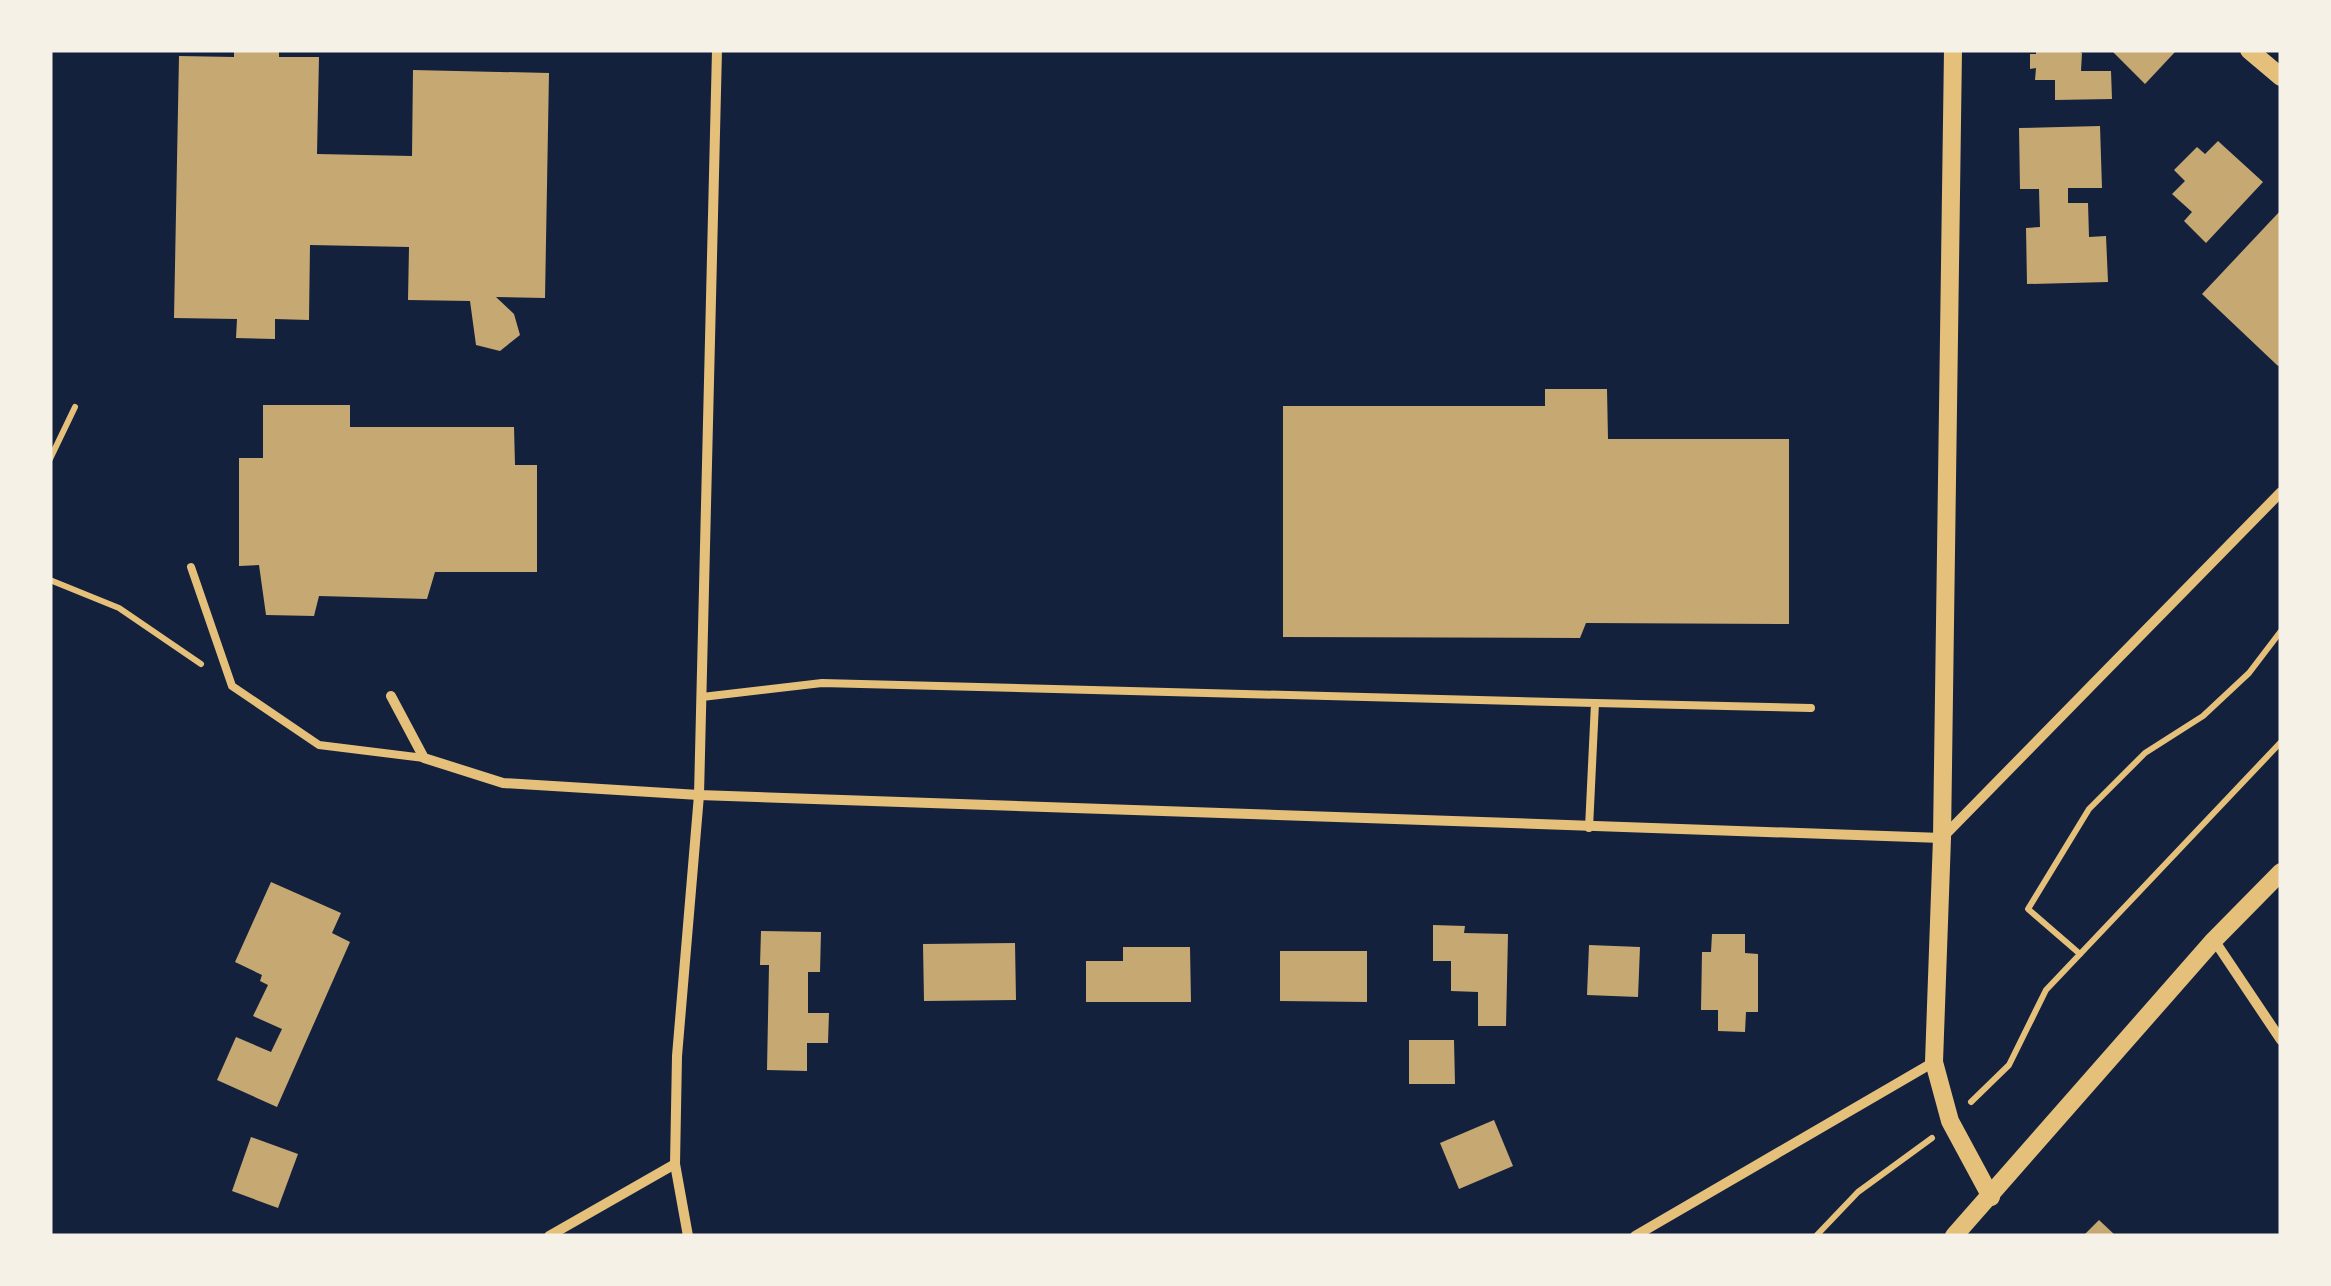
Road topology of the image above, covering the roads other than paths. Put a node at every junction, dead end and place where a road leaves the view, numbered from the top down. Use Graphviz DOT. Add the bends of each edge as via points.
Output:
graph roads {
  1 [pos="717,50"];
  2 [pos="1954,50"];
  3 [pos="2249,50"];
  4 [pos="2281,77"];
  5 [pos="2281,492"];
  6 [pos="192,567"];
  7 [pos="391,696"];
  8 [pos="702,698"];
  9 [pos="1595,703"];
  10 [pos="1811,708"];
  11 [pos="424,758"];
  12 [pos="699,794"];
  13 [pos="1590,828"];
  14 [pos="1942,838"];
  15 [pos="2281,872"];
  16 [pos="2214,940"];
  17 [pos="2281,1040"];
  18 [pos="1934,1062"];
  19 [pos="675,1164"];
  20 [pos="1991,1196"];
  21 [pos="549,1236"];
  22 [pos="688,1236"];
  23 [pos="1634,1236"];
  24 [pos="1954,1236"];
  1 -- 8 [label="street"];
  2 -- 14 [label="street"];
  3 -- 4 [label="street"];
  5 -- 14 [label="street"];
  6 -- 11 [label="lane" via="232,686 320,745"];
  7 -- 11 [label="street"];
  8 -- 9 [label="lane" via="822,683"];
  8 -- 12 [label="street"];
  9 -- 10 [label="lane"];
  9 -- 13 [label="lane"];
  11 -- 12 [label="street" via="503,783"];
  12 -- 13 [label="street"];
  12 -- 19 [label="street"];
  13 -- 14 [label="street"];
  14 -- 18 [label="street"];
  15 -- 16 [label="street"];
  16 -- 17 [label="street"];
  16 -- 20 [label="street"];
  18 -- 20 [label="street" via="1950,1121"];
  18 -- 23 [label="street"];
  19 -- 21 [label="street"];
  19 -- 22 [label="street"];
  20 -- 24 [label="street"];
}
